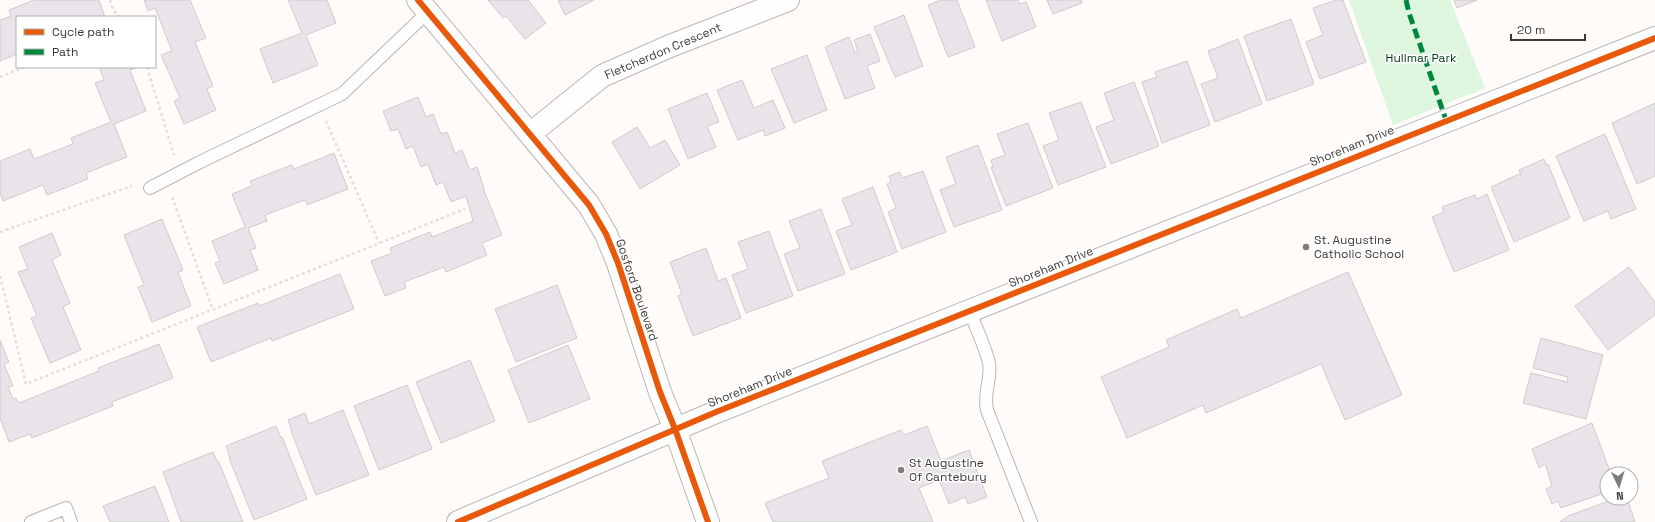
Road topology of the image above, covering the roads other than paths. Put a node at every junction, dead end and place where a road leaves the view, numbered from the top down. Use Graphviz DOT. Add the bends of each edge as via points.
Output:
graph roads {
  1 [pos="788,0"];
  2 [pos="423,6"];
  3 [pos="1655,38"];
  4 [pos="530,134"];
  5 [pos="150,188"];
  6 [pos="970,312"];
  7 [pos="676,429"];
  8 [pos="32,522"];
  9 [pos="71,522"];
  10 [pos="458,522"];
  11 [pos="708,522"];
  12 [pos="1031,522"];
  1 -- 4 [label="street, Fletcherdon Crescent" via="670,46 602,76"];
  2 -- 4 [label="street, Gosford Boulevard"];
  2 -- 5 [label="lane" via="342,94"];
  3 -- 6 [label="street, Shoreham Drive"];
  4 -- 7 [label="street, Gosford Boulevard" via="589,205 606,234 660,392"];
  6 -- 7 [label="street, Shoreham Drive"];
  6 -- 12 [label="lane" via="989,363 984,399 987,410"];
  7 -- 10 [label="street, Shoreham Drive"];
  7 -- 11 [label="street, Gosford Boulevard"];
  8 -- 9 [label="lane" via="66,508"];
}
